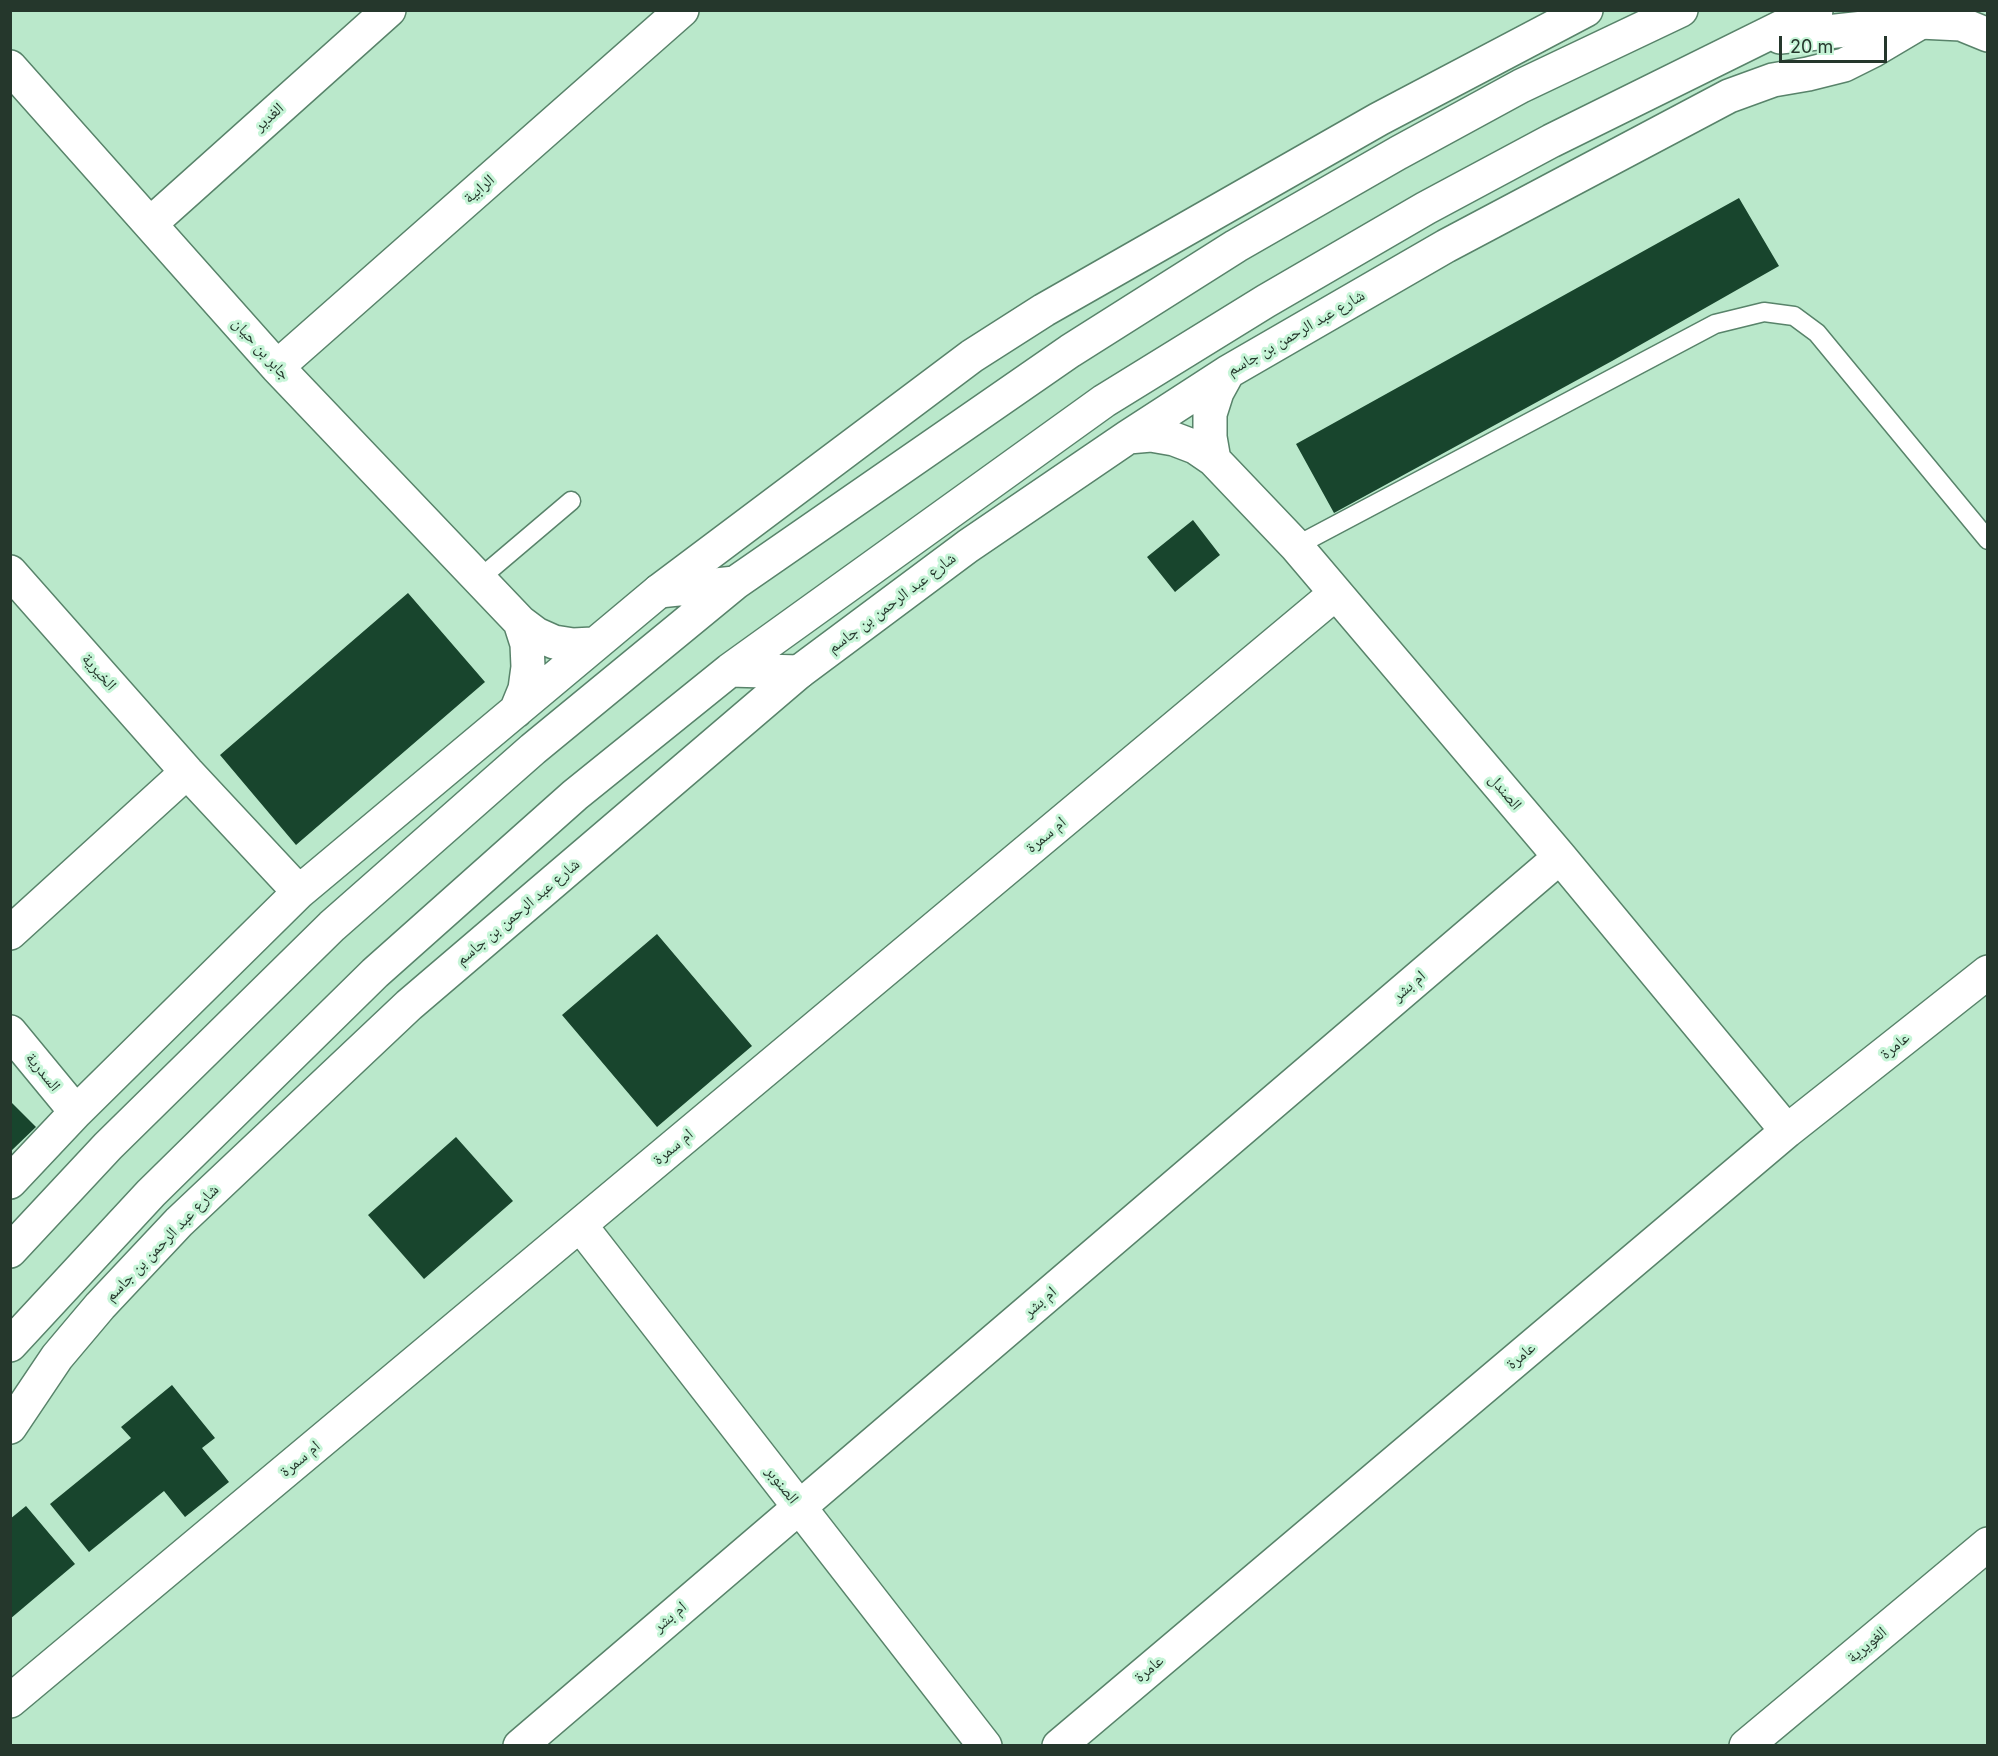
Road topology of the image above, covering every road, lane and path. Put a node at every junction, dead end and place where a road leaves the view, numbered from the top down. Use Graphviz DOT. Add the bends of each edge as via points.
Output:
graph roads {
  1 [pos="389,10"];
  2 [pos="682,10"];
  3 [pos="1586,10"];
  4 [pos="1682,10"];
  5 [pos="1816,10"];
  6 [pos="1931,16"];
  7 [pos="1988,35"];
  8 [pos="1758,40"];
  9 [pos="10,67"];
  10 [pos="150,224"];
  11 [pos="276,367"];
  12 [pos="1228,372"];
  13 [pos="1128,437"];
  14 [pos="1214,460"];
  15 [pos="571,501"];
  16 [pos="1988,540"];
  17 [pos="1296,546"];
  18 [pos="10,572"];
  19 [pos="479,579"];
  20 [pos="735,584"];
  21 [pos="659,591"];
  22 [pos="1336,593"];
  23 [pos="520,622"];
  24 [pos="593,644"];
  25 [pos="730,670"];
  26 [pos="799,672"];
  27 [pos="516,711"];
  28 [pos="187,772"];
  29 [pos="1560,857"];
  30 [pos="298,892"];
  31 [pos="10,933"];
  32 [pos="1988,972"];
  33 [pos="10,1032"];
  34 [pos="76,1112"];
  35 [pos="1787,1131"];
  36 [pos="10,1182"];
  37 [pos="580,1225"];
  38 [pos="10,1251"];
  39 [pos="10,1345"];
  40 [pos="10,1427"];
  41 [pos="800,1508"];
  42 [pos="1988,1544"];
  43 [pos="10,1701"];
  44 [pos="520,1746"];
  45 [pos="985,1746"];
  46 [pos="1059,1746"];
  47 [pos="1746,1746"];
  1 -- 10 [label="street, الغدير"];
  2 -- 11 [label="street, الرابية"];
  3 -- 21 [label="street" via="1379,119 1044,310 972,356"];
  4 -- 20 [label="street" via="1521,86 1236,246 1070,351"];
  5 -- 8 [label="street"];
  6 -- 7 [label="street"];
  6 -- 8 [label="street"];
  6 -- 12 [label="street, شارع عبد الرحمن بن جاسم" via="1844,65 1773,80 1729,96 1446,246"];
  8 -- 25 [label="street" via="1551,141 1266,301 1104,401"];
  9 -- 10 [label="street, جابر بن حيان"];
  10 -- 11 [label="street, جابر بن حيان"];
  11 -- 19 [label="street, جابر بن حيان"];
  12 -- 13 [label="street, شارع عبد الرحمن بن جاسم"];
  12 -- 14 [label="street" via="1210,414"];
  13 -- 14 [label="street, الصندل" via="1174,439"];
  13 -- 26 [label="street, شارع عبد الرحمن بن جاسم" via="968,546"];
  14 -- 17 [label="street, الصندل"];
  15 -- 19 [label="lane"];
  16 -- 17 [label="lane" via="1817,333 1794,316 1764,312 1715,324"];
  17 -- 22 [label="street, الصندل"];
  18 -- 28 [label="street, الخيرية"];
  19 -- 23 [label="street, جابر بن حيان"];
  20 -- 21 [label="street"];
  20 -- 38 [label="street" via="533,749 332,926 108,1146"];
  21 -- 24 [label="street"];
  22 -- 29 [label="street, الصندل"];
  22 -- 37 [label="street, ام سمرة"];
  23 -- 24 [label="street, جابر بن حيان" via="554,642"];
  23 -- 27 [label="street, جابر بن حيان" via="527,644 528,667"];
  24 -- 27 [label="street"];
  25 -- 26 [label="street"];
  25 -- 39 [label="street" via="575,795 375,972 151,1193"];
  26 -- 40 [label="street, شارع عبد الرحمن بن جاسم" via="409,1005 178,1222 57,1356"];
  27 -- 30 [label="street"];
  28 -- 30 [label="street, الخيرية"];
  28 -- 31 [label="street"];
  29 -- 35 [label="street, الصندل"];
  29 -- 41 [label="street, ام بشر"];
  30 -- 34 [label="street"];
  32 -- 35 [label="street, عامرة"];
  33 -- 34 [label="street, السدرية"];
  34 -- 36 [label="street"];
  35 -- 46 [label="street, عامرة"];
  37 -- 41 [label="street, الصنوبر"];
  37 -- 43 [label="street, ام سمرة"];
  41 -- 44 [label="street, ام بشر"];
  41 -- 45 [label="street, الصنوبر"];
  42 -- 47 [label="street, الغويرية"];
}
